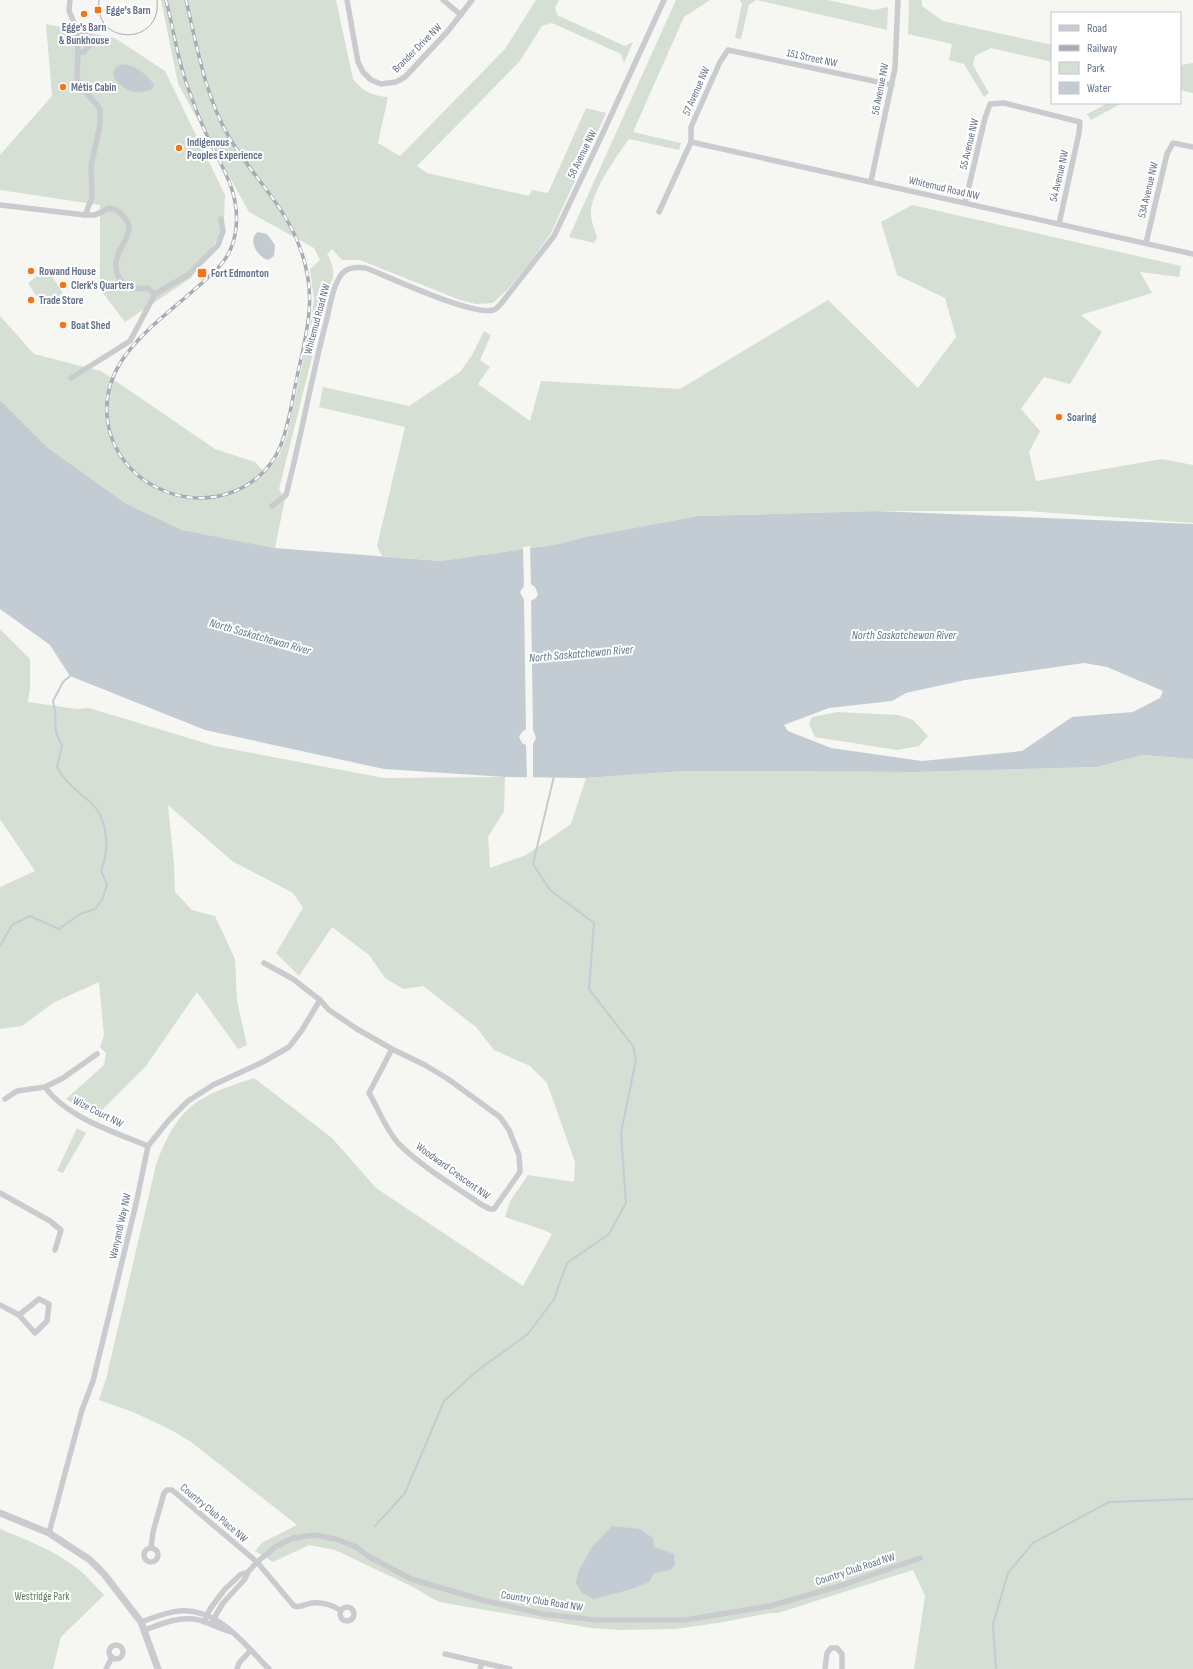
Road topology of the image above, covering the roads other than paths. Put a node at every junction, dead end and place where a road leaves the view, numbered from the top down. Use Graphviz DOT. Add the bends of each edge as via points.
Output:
graph roads {
  1 [pos="70,0"];
  2 [pos="347,0"];
  3 [pos="443,0"];
  4 [pos="472,0"];
  5 [pos="664,0"];
  6 [pos="898,0"];
  7 [pos="461,15"];
  8 [pos="76,27"];
  9 [pos="728,50"];
  10 [pos="78,52"];
  11 [pos="892,85"];
  12 [pos="1004,103"];
  13 [pos="691,142"];
  14 [pos="1193,147"];
  15 [pos="871,181"];
  16 [pos="965,203"];
  17 [pos="0,205"];
  18 [pos="659,212"];
  19 [pos="85,214"];
  20 [pos="221,219"];
  21 [pos="1059,224"];
  22 [pos="1146,243"];
  23 [pos="1193,254"];
  24 [pos="155,294"];
  25 [pos="500,305"];
  26 [pos="71,378"];
  27 [pos="272,506"];
  28 [pos="264,963"];
  29 [pos="320,1000"];
  30 [pos="392,1049"];
  31 [pos="97,1054"];
  32 [pos="45,1087"];
  33 [pos="4,1098"];
  34 [pos="148,1146"];
  35 [pos="0,1193"];
  36 [pos="55,1250"];
  37 [pos="0,1305"];
  38 [pos="20,1315"];
  39 [pos="0,1513"];
  40 [pos="49,1533"];
  41 [pos="151,1548"];
  42 [pos="920,1558"];
  43 [pos="257,1562"];
  44 [pos="248,1572"];
  45 [pos="340,1610"];
  46 [pos="207,1615"];
  47 [pos="214,1618"];
  48 [pos="141,1622"];
  49 [pos="204,1622"];
  50 [pos="211,1624"];
  51 [pos="144,1630"];
  52 [pos="232,1632"];
  53 [pos="250,1650"];
  54 [pos="445,1654"];
  55 [pos="112,1657"];
  56 [pos="481,1666"];
  57 [pos="106,1669"];
  58 [pos="158,1669"];
  59 [pos="237,1669"];
  60 [pos="269,1669"];
  61 [pos="510,1669"];
  62 [pos="825,1669"];
  63 [pos="842,1669"];
  1 -- 8 [label="street" via="69,11"];
  2 -- 7 [label="street, Brander Drive NW" via="360,68 366,76 381,84 391,84 405,77"];
  3 -- 7 [label="street"];
  4 -- 7 [label="street, Brander Drive NW"];
  5 -- 25 [label="street, 58 Avenue NW" via="554,236"];
  6 -- 11 [label="street, 56 Avenue NW"];
  8 -- 10 [label="street"];
  8 -- 10 [label="street" via="87,34 89,40 86,50"];
  9 -- 11 [label="street, 151 Street NW"];
  9 -- 13 [label="street, 57 Avenue NW" via="720,62 691,127"];
  10 -- 19 [label="street" via="76,73 79,83 100,110 100,125 91,159 92,198"];
  11 -- 15 [label="street, 56 Avenue NW"];
  12 -- 16 [label="street, 55 Avenue NW" via="990,104"];
  12 -- 21 [label="street, 54 Avenue NW" via="1080,122"];
  13 -- 15 [label="street, Whitemud Road NW"];
  13 -- 18 [label="street, 57 Avenue NW"];
  14 -- 22 [label="street, 53A Avenue NW" via="1173,143 1167,154"];
  15 -- 16 [label="street, Whitemud Road NW"];
  16 -- 21 [label="street, Whitemud Road NW"];
  17 -- 19 [label="street"];
  19 -- 24 [label="street" via="95,215 109,208 122,214 129,229 117,258 118,275 126,286 147,288"];
  20 -- 24 [label="street" via="223,231 218,245 188,275"];
  21 -- 22 [label="street, Whitemud Road NW"];
  22 -- 23 [label="street, Whitemud Road NW"];
  24 -- 26 [label="street" via="130,341"];
  25 -- 27 [label="street, Whitemud Road NW" via="493,310 475,310 456,305 366,268 354,267 346,270 336,285 321,339 286,496"];
  28 -- 29 [label="street, Woodward Crescent NW" via="292,979"];
  29 -- 30 [label="street, Woodward Crescent NW" via="329,1010 357,1030"];
  29 -- 34 [label="street, Wanyandi Way NW" via="289,1047 213,1085 188,1101"];
  30 -- 30 [label="street, Woodward Crescent NW" via="448,1079 500,1117 509,1130 519,1155 520,1172 494,1209 490,1210 482,1205 422,1163 398,1143 383,1123 369,1093"];
  31 -- 32 [label="street"];
  32 -- 33 [label="street" via="17,1091"];
  32 -- 34 [label="street, Wize Court NW" via="52,1098 74,1113"];
  34 -- 40 [label="street, Wanyandi Way NW" via="93,1381 82,1410"];
  35 -- 36 [label="street" via="61,1230"];
  37 -- 38 [label="street"];
  38 -- 38 [label="street" via="35,1333 47,1321 49,1304 39,1299"];
  39 -- 40 [label="street"];
  40 -- 48 [label="street" via="90,1560 113,1583"];
  41 -- 43 [label="street, Country Club Place NW" via="164,1493 172,1490"];
  42 -- 43 [label="street, Country Club Road NW" via="843,1585 770,1606 686,1620 596,1620 543,1614 482,1600 411,1579 368,1556 356,1546 314,1535 292,1538 275,1547"];
  43 -- 44 [label="street, Country Club Road NW"];
  43 -- 45 [label="street" via="294,1606 320,1603"];
  44 -- 46 [label="street, Country Club Road NW" via="240,1575 224,1590"];
  44 -- 47 [label="street"];
  46 -- 47 [label="street"];
  46 -- 48 [label="street" via="178,1611"];
  46 -- 49 [label="street, Country Club Road NW"];
  47 -- 50 [label="street"];
  47 -- 52 [label="street"];
  48 -- 51 [label="street"];
  49 -- 50 [label="street"];
  49 -- 51 [label="street" via="182,1618"];
  50 -- 52 [label="street"];
  51 -- 58 [label="street"];
  52 -- 53 [label="street"];
  53 -- 59 [label="street"];
  53 -- 60 [label="street"];
  54 -- 56 [label="street"];
  55 -- 57 [label="street"];
  56 -- 61 [label="street"];
  62 -- 63 [label="street" via="827,1653 831,1648 837,1648 842,1654"];
}
